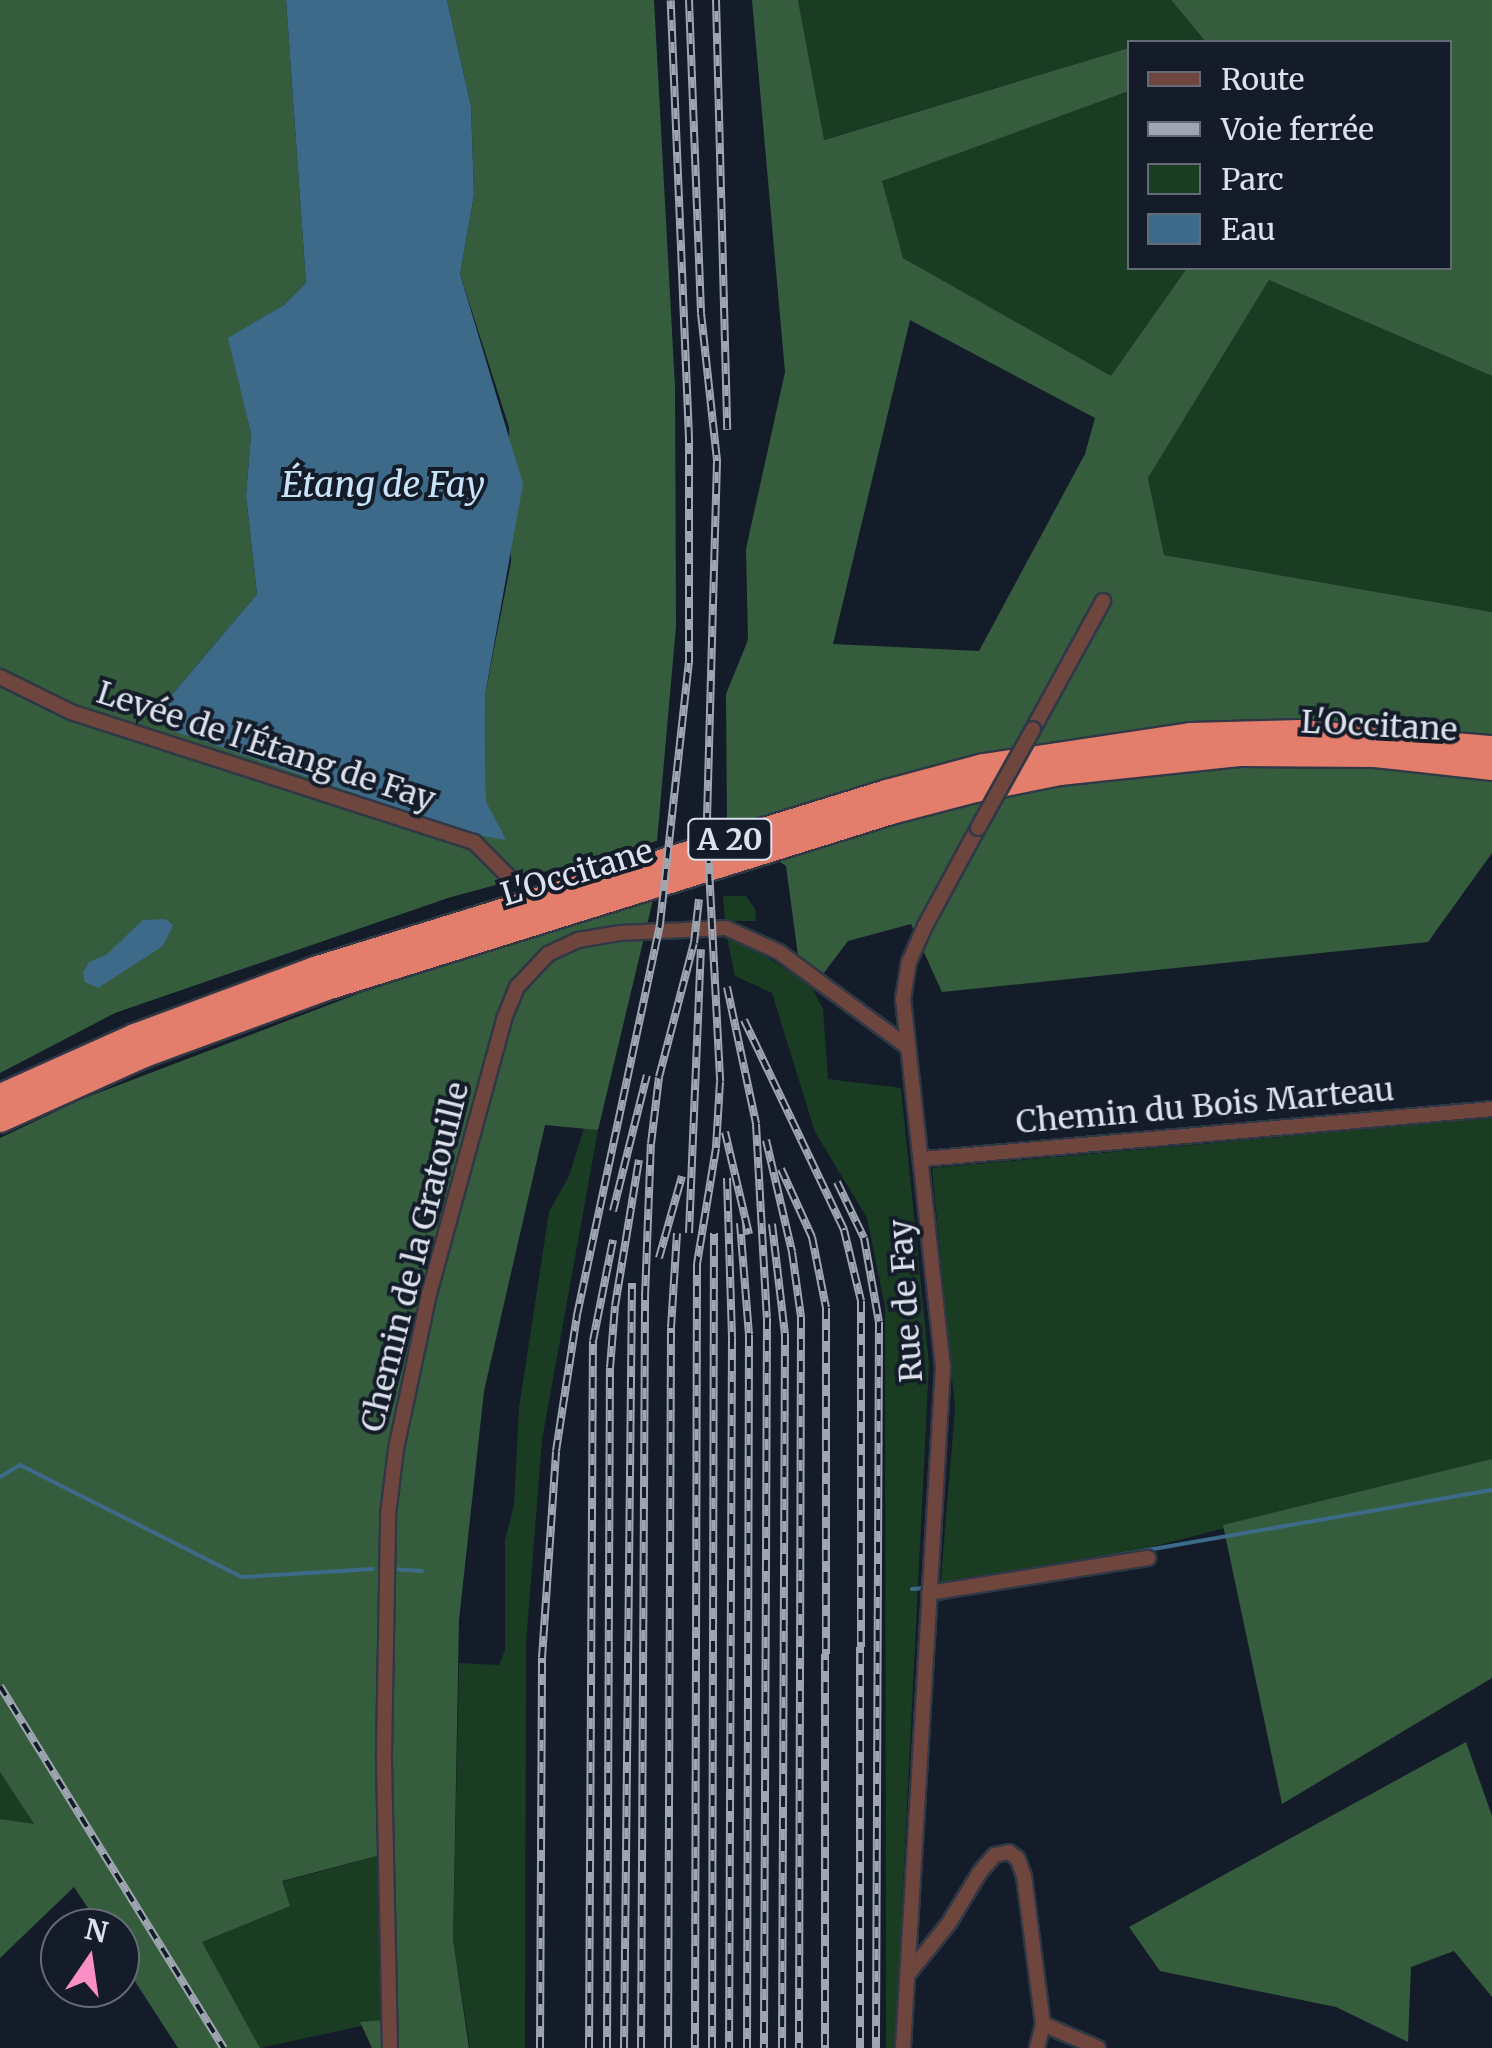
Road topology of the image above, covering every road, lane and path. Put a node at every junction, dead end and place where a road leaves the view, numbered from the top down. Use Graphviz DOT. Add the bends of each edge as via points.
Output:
graph roads {
  1 [pos="1103,600"];
  2 [pos="0,677"];
  3 [pos="1492,748"];
  4 [pos="1492,768"];
  5 [pos="508,876"];
  6 [pos="906,1045"];
  7 [pos="0,1096"];
  8 [pos="1492,1109"];
  9 [pos="0,1119"];
  10 [pos="922,1159"];
  11 [pos="1148,1558"];
  12 [pos="929,1592"];
  13 [pos="907,1975"];
  14 [pos="1043,2024"];
  15 [pos="390,2048"];
  16 [pos="904,2048"];
  17 [pos="1036,2048"];
  18 [pos="1098,2048"];
  1 -- 6 [label="street, Rue de Fay, bridge" via="909,962"];
  2 -- 5 [label="street, Levée de l'Étang de Fay" via="70,712 474,842"];
  3 -- 7 [label="highway, L'Occitane / A 20" via="1300,732 1208,734 983,766 314,969 134,1036"];
  4 -- 9 [label="highway, L'Occitane / A 20" via="1374,754 1241,753 1059,772 976,789 322,988 144,1054"];
  6 -- 10 [label="street, Rue de Fay"];
  6 -- 15 [label="street, Chemin de la Gratouille" via="779,952 733,930 620,932 578,940 548,954 517,988 429,1294 388,1515"];
  8 -- 10 [label="street, Chemin du Bois Marteau"];
  10 -- 12 [label="street, Rue de Fay" via="943,1367"];
  11 -- 12 [label="street"];
  12 -- 13 [label="street, Rue de Fay"];
  13 -- 14 [label="street" via="980,1872 995,1855 1009,1852 1024,1876"];
  13 -- 16 [label="street, Rue de Fay"];
  14 -- 17 [label="street"];
  14 -- 18 [label="street"];
}
